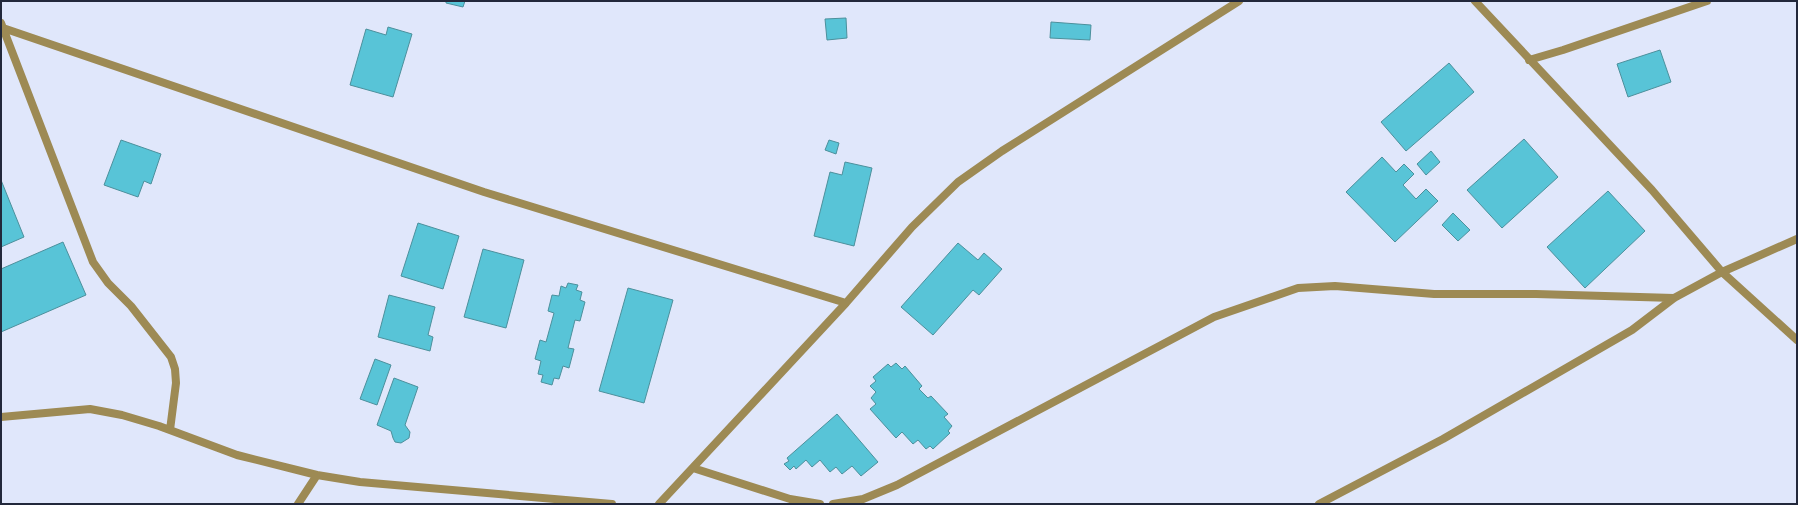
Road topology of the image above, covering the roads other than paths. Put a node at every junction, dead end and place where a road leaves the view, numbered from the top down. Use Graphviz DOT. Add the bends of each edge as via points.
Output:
graph roads {
  1 [pos="1239,1"];
  2 [pos="1476,1"];
  3 [pos="1707,1"];
  4 [pos="2,26"];
  5 [pos="1529,60"];
  6 [pos="1797,239"];
  7 [pos="1722,272"];
  8 [pos="1674,298"];
  9 [pos="846,303"];
  10 [pos="1797,340"];
  11 [pos="1,417"];
  12 [pos="170,430"];
  13 [pos="692,468"];
  14 [pos="318,475"];
  15 [pos="298,504"];
  16 [pos="612,504"];
  17 [pos="660,504"];
  18 [pos="820,504"];
  19 [pos="833,504"];
  20 [pos="1319,504"];
  1 -- 9 [label="street" via="979,166 938,200"];
  2 -- 5 [label="street"];
  3 -- 5 [label="street"];
  4 -- 9 [label="street" via="484,192"];
  4 -- 12 [label="street" via="93,262 171,357 176,383"];
  5 -- 7 [label="street" via="1652,190"];
  6 -- 7 [label="street"];
  7 -- 8 [label="street"];
  7 -- 10 [label="street"];
  8 -- 19 [label="street" via="1434,294 1335,286 1298,288 1214,317 897,485 863,499"];
  8 -- 20 [label="street" via="1626,334 1443,439"];
  9 -- 13 [label="street"];
  11 -- 12 [label="street" via="90,409 122,415"];
  12 -- 14 [label="street" via="237,455"];
  13 -- 17 [label="street"];
  13 -- 18 [label="street" via="790,499"];
  14 -- 15 [label="street"];
  14 -- 16 [label="street" via="360,482"];
}
